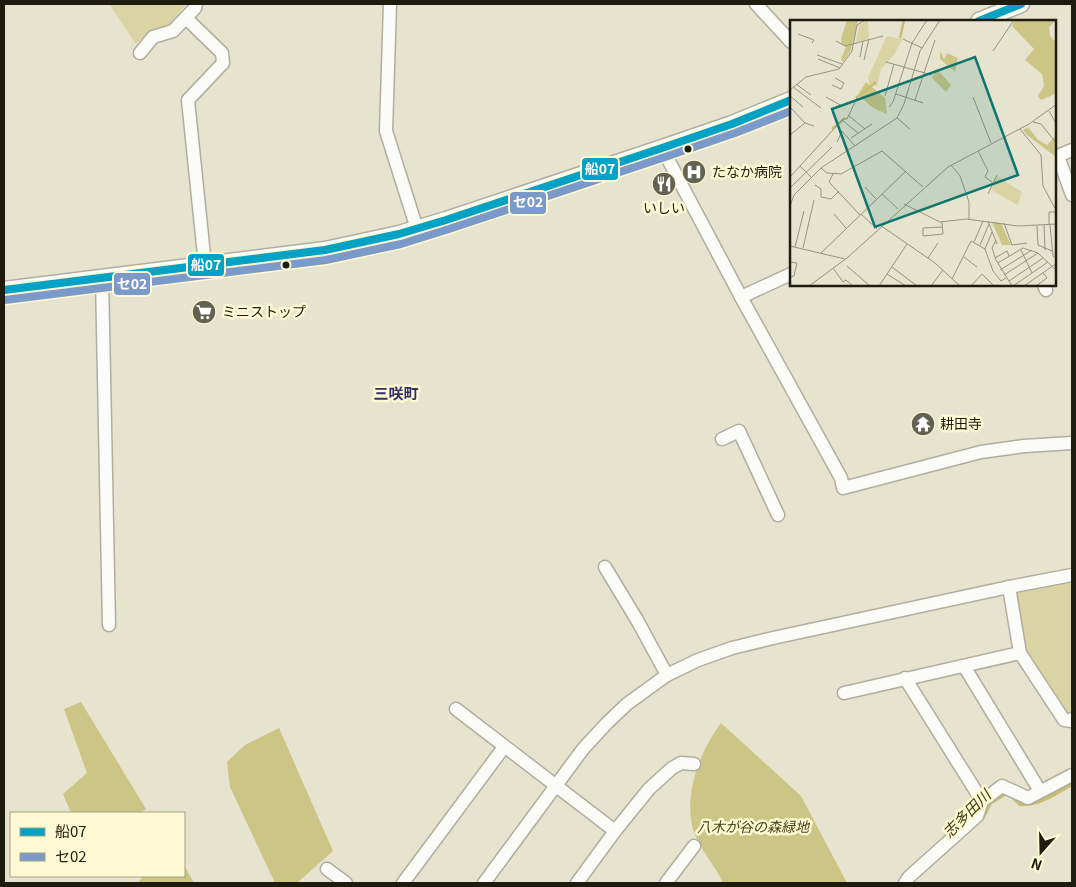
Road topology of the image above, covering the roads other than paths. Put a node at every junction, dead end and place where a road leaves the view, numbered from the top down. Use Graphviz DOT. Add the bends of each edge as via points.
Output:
graph roads {
  1 [pos="196,4"];
  2 [pos="390,4"];
  3 [pos="756,4"];
  4 [pos="1021,4"];
  5 [pos="186,18"];
  6 [pos="981,20"];
  7 [pos="790,41"];
  8 [pos="140,53"];
  9 [pos="790,100"];
  10 [pos="662,148"];
  11 [pos="1072,150"];
  12 [pos="1056,157"];
  13 [pos="1072,194"];
  14 [pos="417,229"];
  15 [pos="205,265"];
  16 [pos="790,274"];
  17 [pos="102,277"];
  18 [pos="4,290"];
  19 [pos="741,297"];
  20 [pos="722,439"];
  21 [pos="1072,443"];
  22 [pos="778,515"];
  23 [pos="606,567"];
  24 [pos="1072,575"];
  25 [pos="1010,587"];
  26 [pos="108,625"];
  27 [pos="1020,653"];
  28 [pos="964,666"];
  29 [pos="667,675"];
  30 [pos="905,678"];
  31 [pos="844,693"];
  32 [pos="456,709"];
  33 [pos="1072,719"];
  34 [pos="504,747"];
  35 [pos="694,764"];
  36 [pos="1072,775"];
  37 [pos="556,786"];
  38 [pos="1040,791"];
  39 [pos="982,801"];
  40 [pos="615,832"];
  41 [pos="694,846"];
  42 [pos="327,869"];
  43 [pos="346,883"];
  44 [pos="403,883"];
  45 [pos="484,883"];
  46 [pos="577,883"];
  47 [pos="666,883"];
  48 [pos="905,883"];
  1 -- 5 [label="street"];
  2 -- 14 [label="street" via="386,131"];
  3 -- 7 [label="street"];
  4 -- 6 [label="main road"];
  5 -- 8 [label="street" via="173,31 153,37"];
  5 -- 15 [label="street" via="222,52 223,63 188,100"];
  9 -- 10 [label="main road"];
  10 -- 14 [label="main road"];
  10 -- 19 [label="street"];
  11 -- 12 [label="street"];
  12 -- 13 [label="street"];
  14 -- 15 [label="main road" via="325,250"];
  15 -- 17 [label="main road"];
  16 -- 19 [label="street"];
  17 -- 18 [label="main road"];
  17 -- 26 [label="street"];
  19 -- 21 [label="street" via="841,478 842,488 981,452"];
  20 -- 22 [label="street" via="739,431"];
  23 -- 29 [label="street"];
  24 -- 25 [label="street"];
  25 -- 27 [label="street"];
  25 -- 29 [label="street" via="732,648"];
  27 -- 28 [label="street"];
  27 -- 33 [label="street" via="1064,720"];
  28 -- 30 [label="street"];
  28 -- 38 [label="street"];
  29 -- 37 [label="street" via="607,723"];
  30 -- 31 [label="street"];
  30 -- 39 [label="street"];
  32 -- 34 [label="street"];
  34 -- 37 [label="street"];
  34 -- 44 [label="street"];
  35 -- 40 [label="street" via="681,763 672,768"];
  36 -- 38 [label="street"];
  37 -- 40 [label="street"];
  37 -- 45 [label="street"];
  38 -- 39 [label="street" via="1028,798 1002,786"];
  39 -- 48 [label="street" via="977,816"];
  40 -- 46 [label="street"];
  41 -- 47 [label="street"];
  42 -- 43 [label="street"];
}
